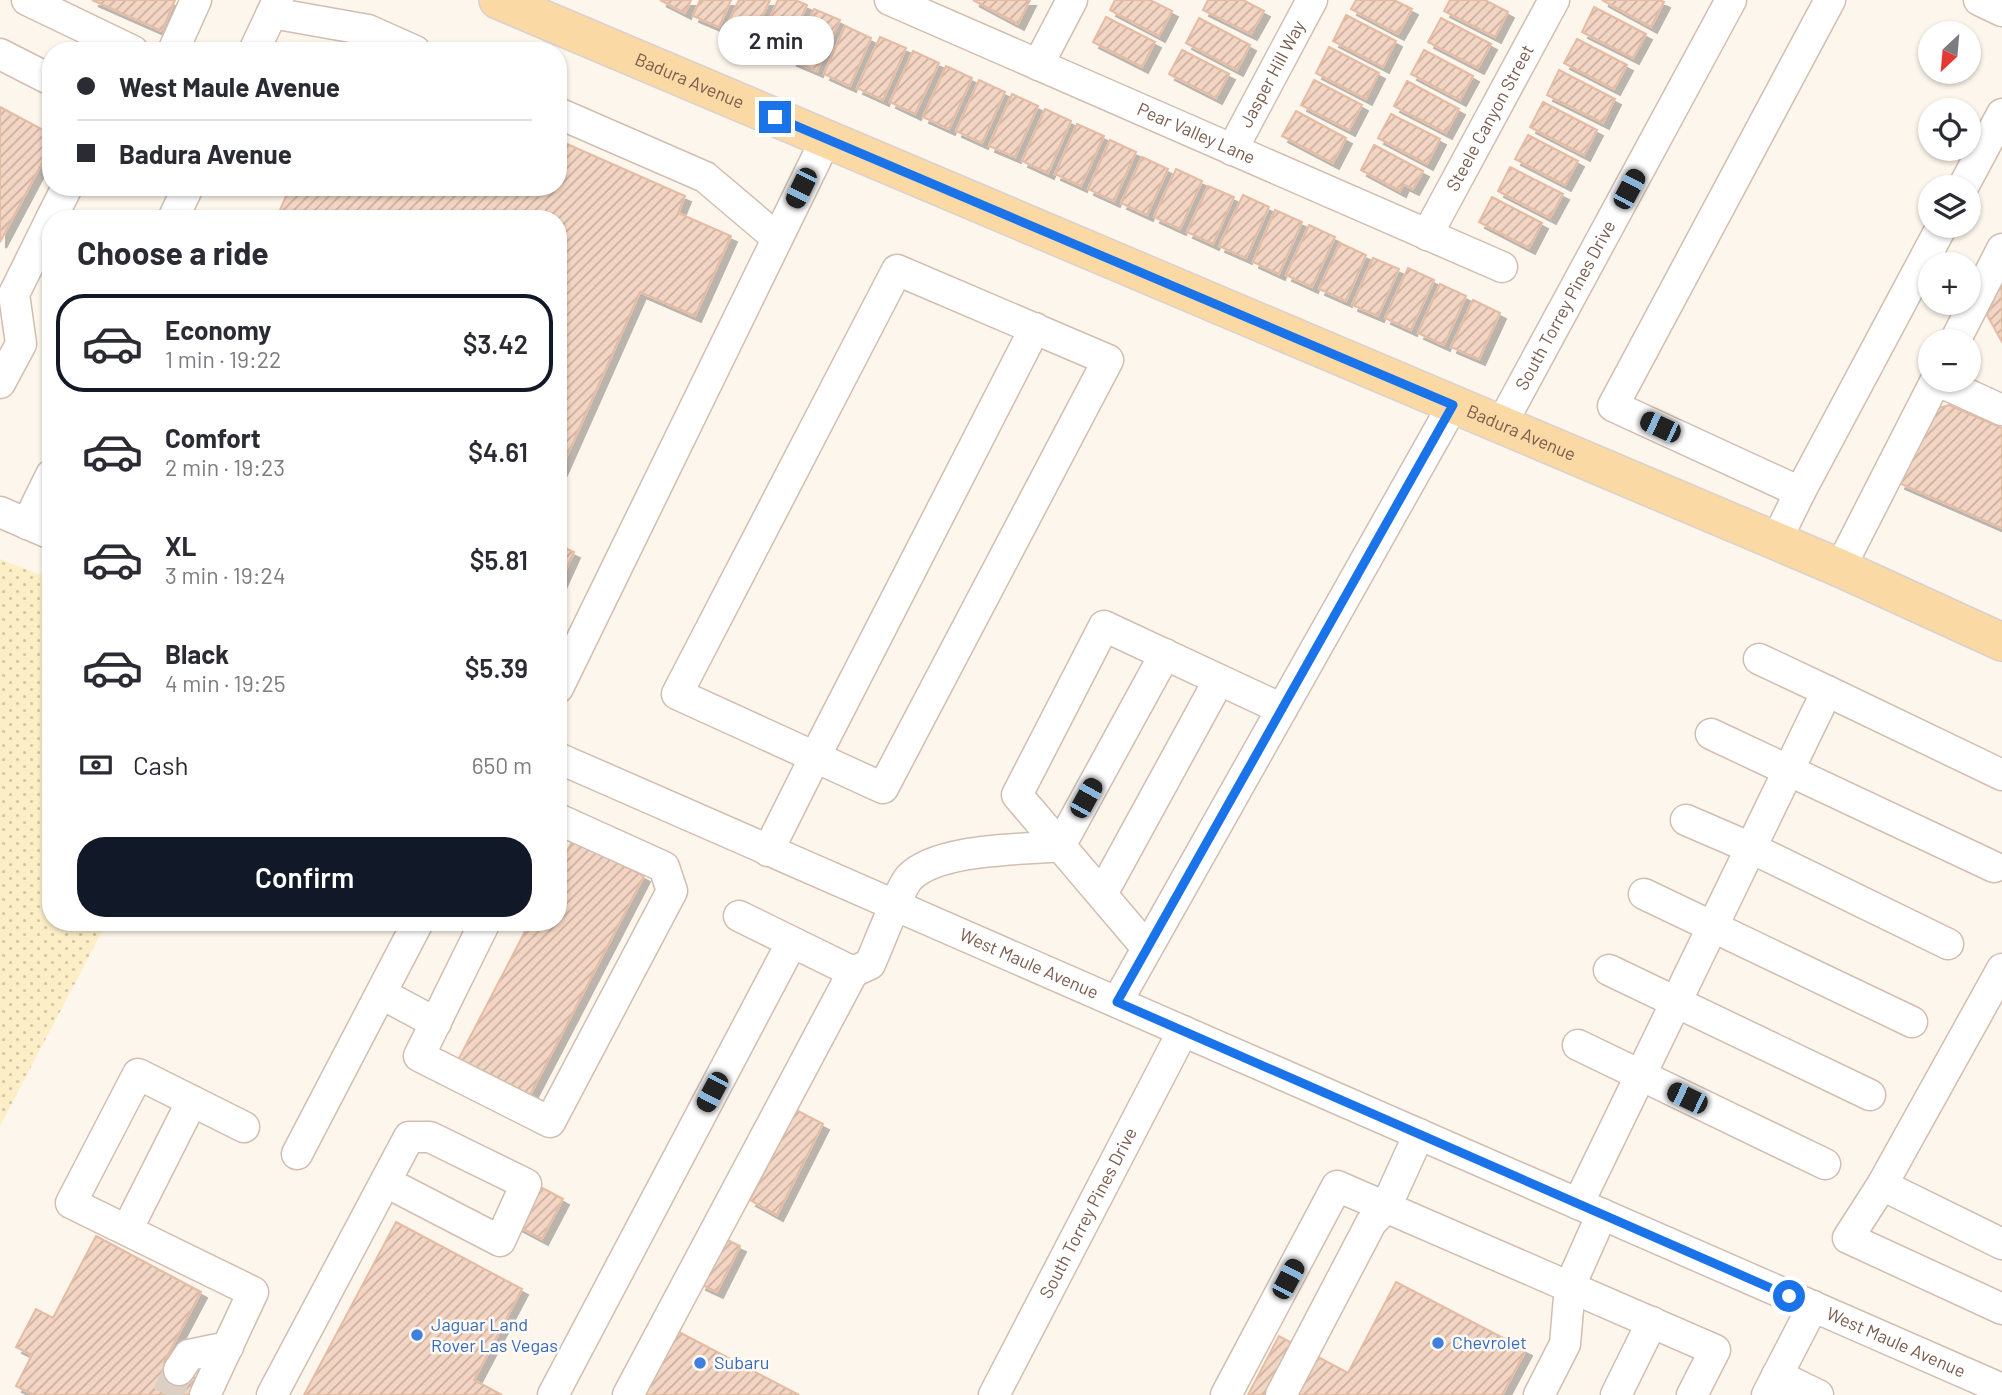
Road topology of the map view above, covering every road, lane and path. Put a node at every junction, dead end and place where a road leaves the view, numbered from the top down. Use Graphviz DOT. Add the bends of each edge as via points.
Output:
graph roads {
  1 [pos="27,0"];
  2 [pos="196,0"];
  3 [pos="498,0"];
  4 [pos="890,0"];
  5 [pos="1072,0"];
  6 [pos="1312,0"];
  7 [pos="1554,0"];
  8 [pos="1731,0"];
  9 [pos="1830,0"];
  10 [pos="1979,0"];
  11 [pos="275,6"];
  12 [pos="2002,11"];
  13 [pos="114,42"];
  14 [pos="177,42"];
  15 [pos="258,42"];
  16 [pos="395,42"];
  17 [pos="0,54"];
  18 [pos="1038,65"];
  19 [pos="42,75"];
  20 [pos="2002,114"];
  21 [pos="567,117"];
  22 [pos="826,139"];
  23 [pos="1232,150"];
  24 [pos="1969,175"];
  25 [pos="1427,235"];
  26 [pos="42,237"];
  27 [pos="777,238"];
  28 [pos="1936,238"];
  29 [pos="2002,249"];
  30 [pos="1502,267"];
  31 [pos="1035,328"];
  32 [pos="1961,329"];
  33 [pos="0,383"];
  34 [pos="1453,405"];
  35 [pos="2002,410"];
  36 [pos="1501,425"];
  37 [pos="1800,492"];
  38 [pos="0,512"];
  39 [pos="39,529"];
  40 [pos="1776,541"];
  41 [pos="1840,568"];
  42 [pos="2002,642"];
  43 [pos="1165,654"];
  44 [pos="1759,659"];
  45 [pos="567,661"];
  46 [pos="1219,680"];
  47 [pos="1827,691"];
  48 [pos="1282,709"];
  49 [pos="1711,734"];
  50 [pos="815,757"];
  51 [pos="567,762"];
  52 [pos="1788,771"];
  53 [pos="2002,775"];
  54 [pos="1686,820"];
  55 [pos="567,824"];
  56 [pos="1060,846"];
  57 [pos="1751,848"];
  58 [pos="768,851"];
  59 [pos="1994,867"];
  60 [pos="1102,894"];
  61 [pos="1644,894"];
  62 [pos="896,905"];
  63 [pos="739,916"];
  64 [pos="1713,926"];
  65 [pos="414,931"];
  66 [pos="481,931"];
  67 [pos="790,944"];
  68 [pos="1948,944"];
  69 [pos="1147,948"];
  70 [pos="2002,969"];
  71 [pos="1609,970"];
  72 [pos="853,972"];
  73 [pos="382,994"];
  74 [pos="1677,1000"];
  75 [pos="1117,1002"];
  76 [pos="1992,1010"];
  77 [pos="1912,1022"];
  78 [pos="436,1023"];
  79 [pos="1183,1031"];
  80 [pos="1578,1045"];
  81 [pos="1641,1076"];
  82 [pos="1870,1095"];
  83 [pos="192,1101"];
  84 [pos="244,1126"];
  85 [pos="1419,1134"];
  86 [pos="297,1154"];
  87 [pos="1825,1164"];
  88 [pos="386,1182"];
  89 [pos="1882,1185"];
  90 [pos="1386,1207"];
  91 [pos="1590,1209"];
  92 [pos="127,1230"];
  93 [pos="2002,1244"];
  94 [pos="1570,1286"];
  95 [pos="1813,1306"];
  96 [pos="2002,1309"];
  97 [pos="1651,1322"];
  98 [pos="228,1347"];
  99 [pos="179,1370"];
  100 [pos="1772,1385"];
  101 [pos="2002,1389"];
  102 [pos="205,1395"];
  103 [pos="272,1395"];
  104 [pos="553,1395"];
  105 [pos="628,1395"];
  106 [pos="994,1395"];
  107 [pos="1226,1395"];
  108 [pos="1282,1395"];
  109 [pos="1539,1395"];
  110 [pos="1616,1395"];
  111 [pos="1692,1395"];
  112 [pos="1818,1395"];
  1 -- 13 [label="street"];
  2 -- 14 [label="street"];
  3 -- 22 [label="main road, Badura Avenue"];
  4 -- 18 [label="street, Pear Valley Lane"];
  5 -- 18 [label="street"];
  6 -- 23 [label="street, Jasper Hill Way"];
  7 -- 25 [label="street, Steele Canyon Street"];
  8 -- 36 [label="street, South Torrey Pines Drive"];
  9 -- 37 [label="street" via="1613,406"];
  10 -- 12 [label="street"];
  11 -- 15 [label="street"];
  11 -- 16 [label="street" via="368,30"];
  17 -- 19 [label="street"];
  18 -- 23 [label="street, Pear Valley Lane"];
  20 -- 24 [label="street"];
  21 -- 27 [label="street" via="705,177"];
  22 -- 27 [label="street"];
  22 -- 34 [label="main road, Badura Avenue"];
  23 -- 25 [label="street, Pear Valley Lane"];
  25 -- 30 [label="street, Pear Valley Lane"];
  26 -- 33 [label="street" via="14,294 21,344"];
  27 -- 45 [label="street"];
  28 -- 37 [label="street"];
  29 -- 32 [label="street"];
  31 -- 50 [label="street"];
  31 -- 50 [label="street" via="1108,360 883,788"];
  31 -- 50 [label="street" via="897,270 677,694"];
  34 -- 36 [label="main road, Badura Avenue"];
  34 -- 48 [label="street"];
  35 -- 41 [label="street" via="1936,380"];
  36 -- 40 [label="main road, Badura Avenue"];
  37 -- 40 [label="street"];
  38 -- 39 [label="street"];
  40 -- 41 [label="main road, Badura Avenue"];
  41 -- 42 [label="main road, Badura Avenue"];
  43 -- 46 [label="street"];
  43 -- 56 [label="street"];
  43 -- 56 [label="street" via="1104,626 1017,795"];
  44 -- 47 [label="street"];
  46 -- 48 [label="street"];
  46 -- 60 [label="street"];
  47 -- 52 [label="street"];
  47 -- 53 [label="street"];
  48 -- 69 [label="street"];
  49 -- 52 [label="street"];
  50 -- 58 [label="street"];
  51 -- 58 [label="street, West Maule Avenue"];
  52 -- 57 [label="street"];
  52 -- 59 [label="street"];
  54 -- 57 [label="street"];
  55 -- 78 [label="street" via="664,867 672,891 550,1122 419,1056"];
  56 -- 60 [label="street"];
  56 -- 62 [label="street" via="965,855 927,865 908,877"];
  57 -- 64 [label="street"];
  57 -- 68 [label="street"];
  58 -- 62 [label="street, West Maule Avenue"];
  60 -- 69 [label="street"];
  61 -- 64 [label="street"];
  62 -- 72 [label="street" via="870,964"];
  62 -- 75 [label="street, West Maule Avenue"];
  63 -- 67 [label="street"];
  64 -- 74 [label="street"];
  64 -- 77 [label="street"];
  65 -- 73 [label="street"];
  66 -- 78 [label="street"];
  67 -- 72 [label="street"];
  67 -- 104 [label="street"];
  69 -- 75 [label="street"];
  70 -- 76 [label="street"];
  71 -- 74 [label="street"];
  72 -- 105 [label="street"];
  73 -- 78 [label="street"];
  73 -- 86 [label="street"];
  74 -- 81 [label="street"];
  74 -- 82 [label="street"];
  75 -- 79 [label="street, West Maule Avenue"];
  76 -- 89 [label="street"];
  79 -- 85 [label="street, West Maule Avenue"];
  79 -- 106 [label="street, South Torrey Pines Drive"];
  80 -- 81 [label="street"];
  81 -- 87 [label="street"];
  81 -- 91 [label="street"];
  83 -- 84 [label="street"];
  83 -- 92 [label="street"];
  83 -- 92 [label="street" via="138,1074 71,1203"];
  85 -- 90 [label="street"];
  85 -- 91 [label="street, West Maule Avenue"];
  88 -- 103 [label="street"];
  89 -- 93 [label="street"];
  89 -- 96 [label="street" via="1848,1238"];
  90 -- 94 [label="street"];
  90 -- 107 [label="street" via="1337,1186"];
  90 -- 108 [label="street" via="1371,1223"];
  91 -- 94 [label="street"];
  91 -- 95 [label="street, West Maule Avenue"];
  92 -- 98 [label="street" via="253,1293"];
  94 -- 97 [label="street"];
  94 -- 109 [label="street" via="1565,1344"];
  95 -- 100 [label="street"];
  95 -- 101 [label="street, West Maule Avenue"];
  97 -- 110 [label="street"];
  97 -- 111 [label="street" via="1715,1350"];
  98 -- 99 [label="street" via="189,1355"];
  98 -- 102 [label="street"];
  100 -- 112 [label="street"];
}
